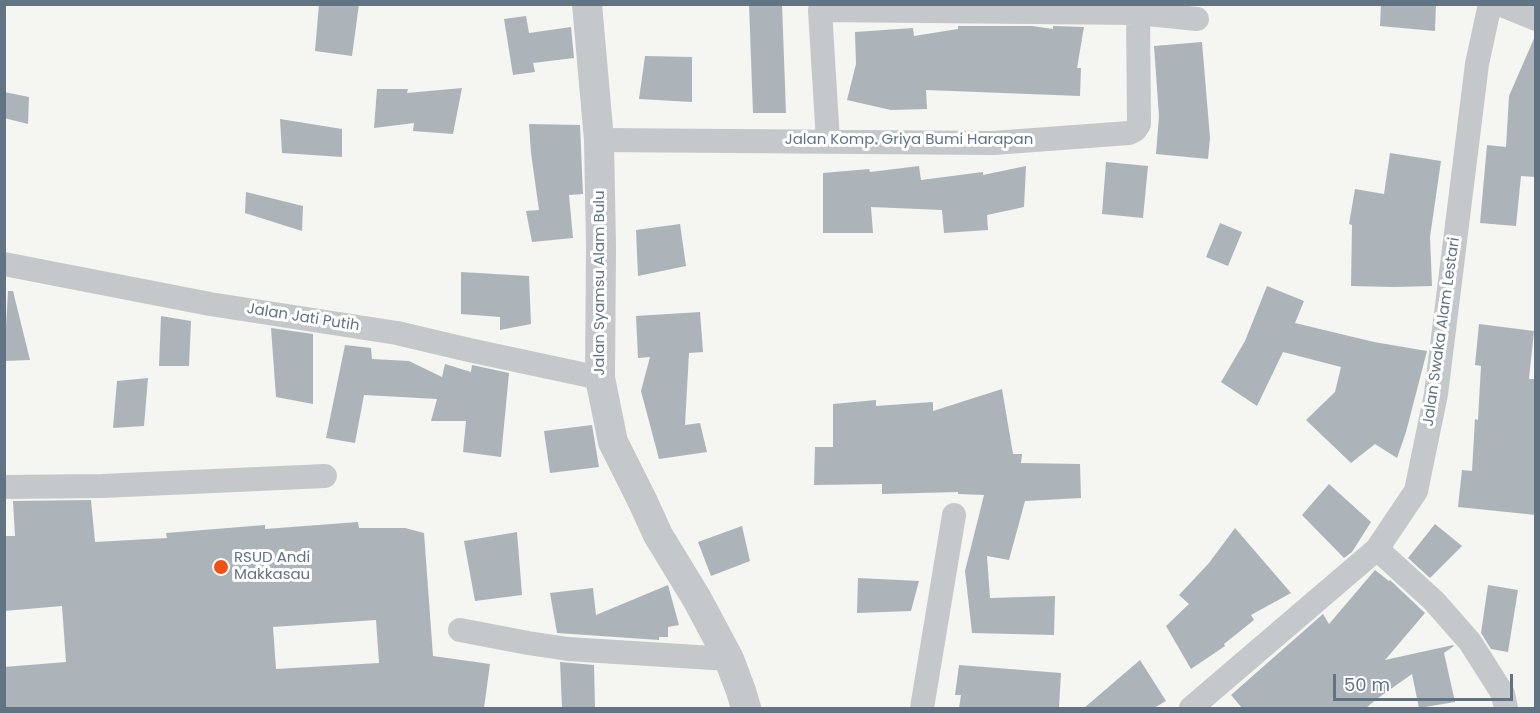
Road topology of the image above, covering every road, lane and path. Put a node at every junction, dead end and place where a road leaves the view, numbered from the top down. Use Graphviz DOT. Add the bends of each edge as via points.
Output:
graph roads {
  1 [pos="587,4"];
  2 [pos="1490,4"];
  3 [pos="1499,4"];
  4 [pos="819,7"];
  5 [pos="940,7"];
  6 [pos="1083,8"];
  7 [pos="1138,13"];
  8 [pos="1197,19"];
  9 [pos="1536,19"];
  10 [pos="599,140"];
  11 [pos="828,141"];
  12 [pos="4,264"];
  13 [pos="600,378"];
  14 [pos="325,476"];
  15 [pos="4,487"];
  16 [pos="954,515"];
  17 [pos="1377,549"];
  18 [pos="460,630"];
  19 [pos="729,659"];
  20 [pos="746,708"];
  21 [pos="922,708"];
  22 [pos="1191,708"];
  23 [pos="1506,708"];
  1 -- 10 [label="street, Jalan Syamsu Alam Bulu"];
  2 -- 17 [label="street, Jalan Swaka Alam Lestari" via="1477,64 1436,394 1416,491"];
  3 -- 9 [label="street"];
  4 -- 5 [label="street"];
  4 -- 11 [label="street"];
  5 -- 6 [label="street"];
  6 -- 7 [label="street"];
  7 -- 8 [label="street"];
  7 -- 11 [label="street, Jalan Komp. Griya Bumi Harapan" via="1139,124 1128,133 993,143"];
  10 -- 11 [label="street, Jalan Komp. Griya Bumi Harapan"];
  10 -- 13 [label="street, Jalan Syamsu Alam Bulu"];
  12 -- 13 [label="street, Jalan Jati Putih" via="210,304 397,333"];
  13 -- 19 [label="street, Jalan Syamsu Alam Bulu" via="613,442 658,535"];
  14 -- 15 [label="street"];
  16 -- 21 [label="street"];
  17 -- 22 [label="street, Jalan Swaka Alam Lestari"];
  17 -- 23 [label="street" via="1434,601 1470,642 1503,694"];
  18 -- 19 [label="street" via="568,649"];
  19 -- 20 [label="street, Jalan Syamsu Alam Bulu"];
}
